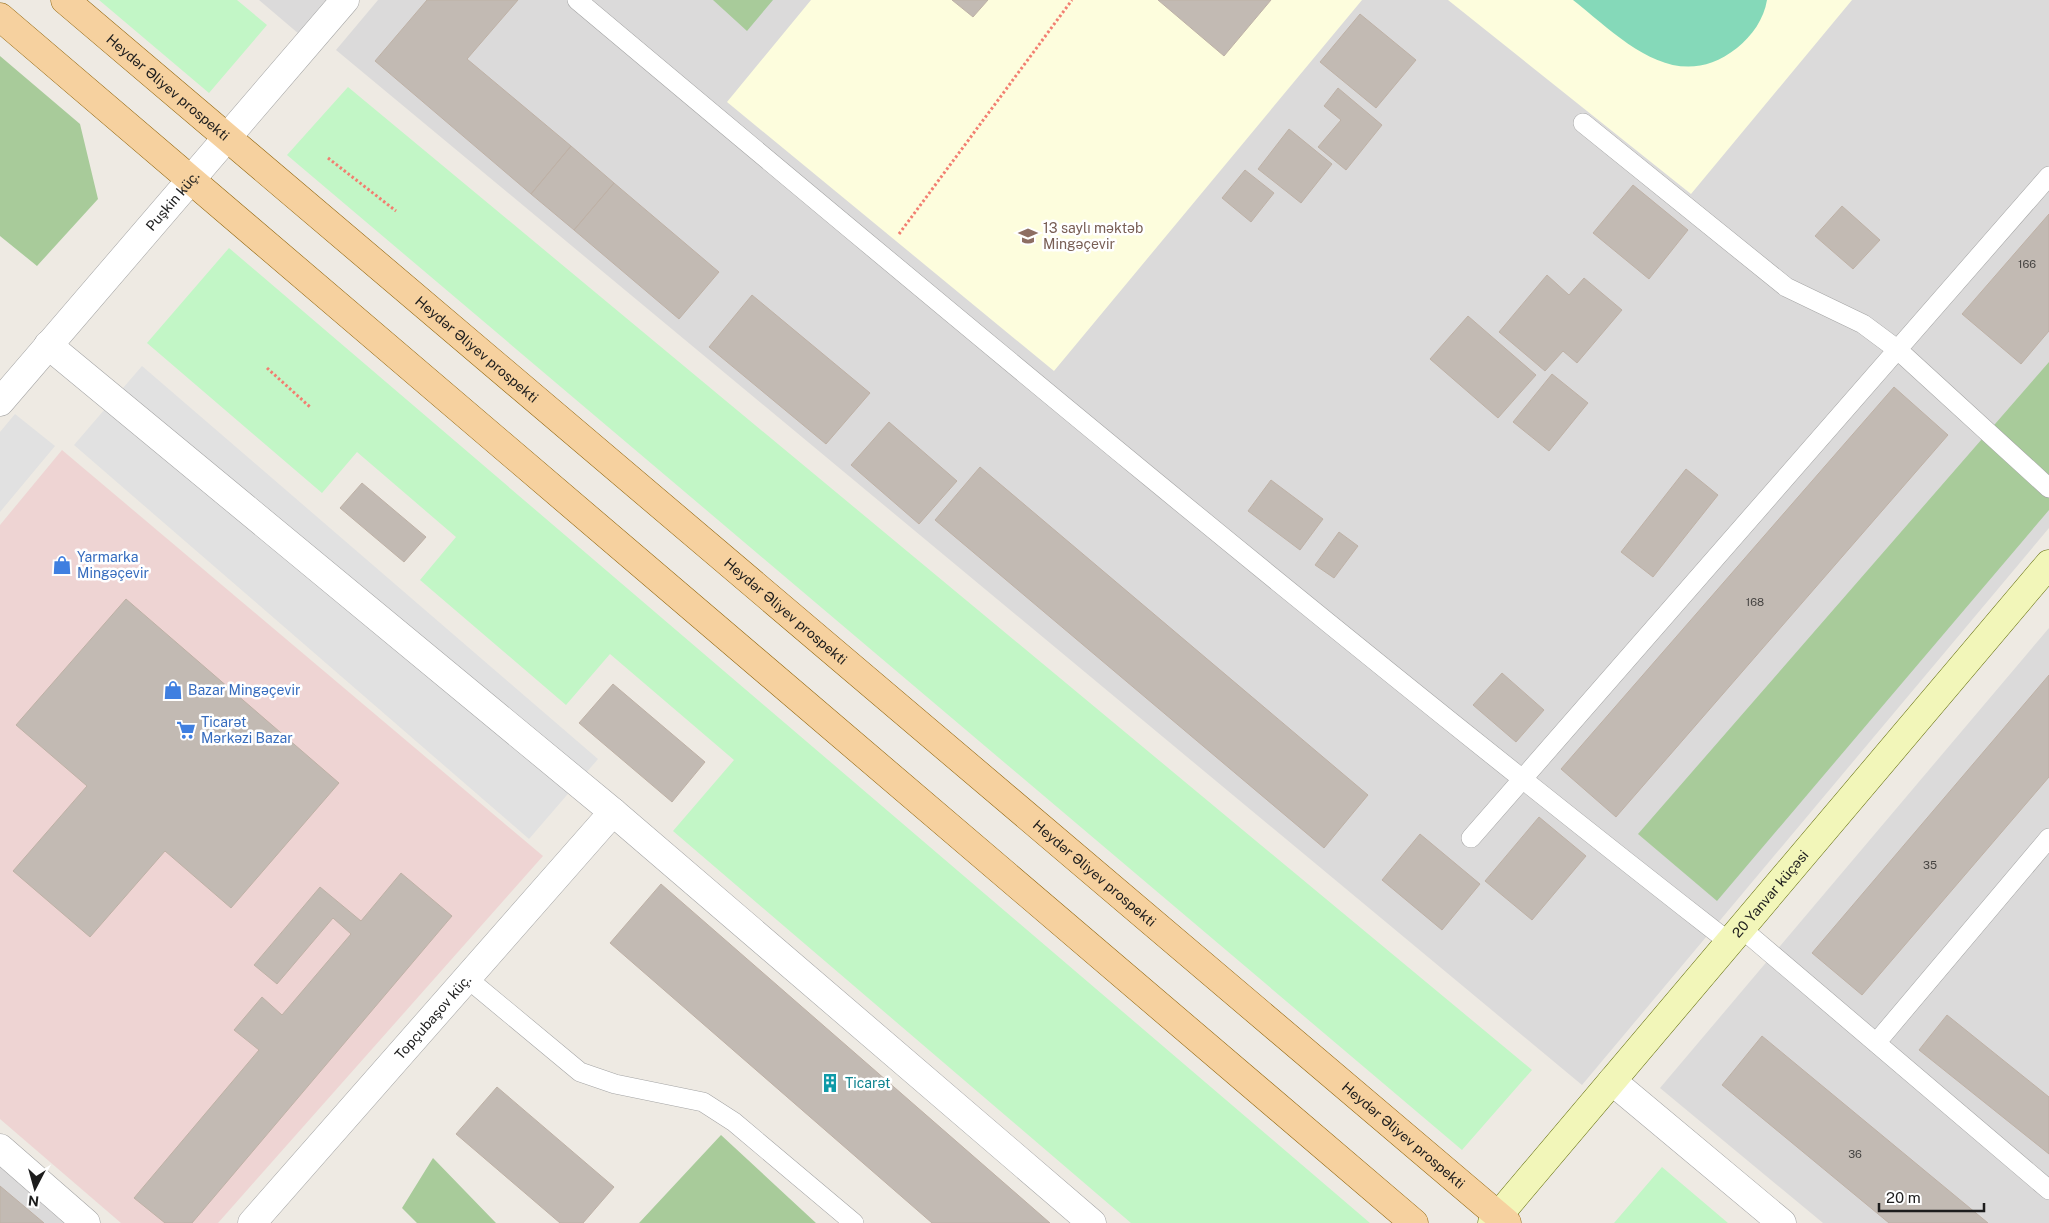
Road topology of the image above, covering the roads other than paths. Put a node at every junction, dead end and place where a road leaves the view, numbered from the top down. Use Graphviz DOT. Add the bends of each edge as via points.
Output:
graph roads {
  1 [pos="65,0"];
  2 [pos="345,0"];
  3 [pos="577,0"];
  4 [pos="0,17"];
  5 [pos="1583,123"];
  6 [pos="228,137"];
  7 [pos="2049,176"];
  8 [pos="191,179"];
  9 [pos="48,345"];
  10 [pos="1898,350"];
  11 [pos="0,402"];
  12 [pos="2049,488"];
  13 [pos="2049,564"];
  14 [pos="1521,779"];
  15 [pos="613,812"];
  16 [pos="1471,838"];
  17 [pos="2049,838"];
  18 [pos="1735,935"];
  19 [pos="468,979"];
  20 [pos="1876,1043"];
  21 [pos="1612,1081"];
  22 [pos="0,1148"];
  23 [pos="2049,1190"];
  24 [pos="1499,1221"];
  25 [pos="86,1223"];
  26 [pos="252,1223"];
  27 [pos="854,1223"];
  28 [pos="1092,1223"];
  29 [pos="1414,1223"];
  30 [pos="1782,1223"];
  1 -- 6 [label="main road, Heydər Əliyev prospekti"];
  2 -- 6 [label="street, Puşkin küç."];
  3 -- 14 [label="lane" via="882,256"];
  4 -- 8 [label="main road"];
  5 -- 10 [label="lane" via="1786,287 1863,324"];
  6 -- 8 [label="street, Puşkin küç."];
  6 -- 24 [label="main road, Heydər Əliyev prospekti"];
  7 -- 10 [label="lane"];
  8 -- 9 [label="street, Puşkin küç."];
  8 -- 29 [label="main road"];
  9 -- 11 [label="street, Puşkin küç."];
  9 -- 15 [label="street"];
  10 -- 12 [label="lane"];
  10 -- 14 [label="lane"];
  13 -- 18 [label="main road, 20 Yanvar küçəsi"];
  14 -- 16 [label="lane"];
  14 -- 18 [label="lane"];
  15 -- 19 [label="street, Topçubaşov küç."];
  15 -- 28 [label="street"];
  17 -- 20 [label="lane"];
  18 -- 20 [label="lane"];
  18 -- 21 [label="main road, 20 Yanvar küçəsi"];
  19 -- 26 [label="street, Topçubaşov küç."];
  19 -- 27 [label="lane" via="580,1072 616,1084 703,1102 734,1122"];
  20 -- 23 [label="lane"];
  21 -- 24 [label="main road, 20 Yanvar küçəsi"];
  21 -- 30 [label="street"];
  22 -- 25 [label="street"];
}
